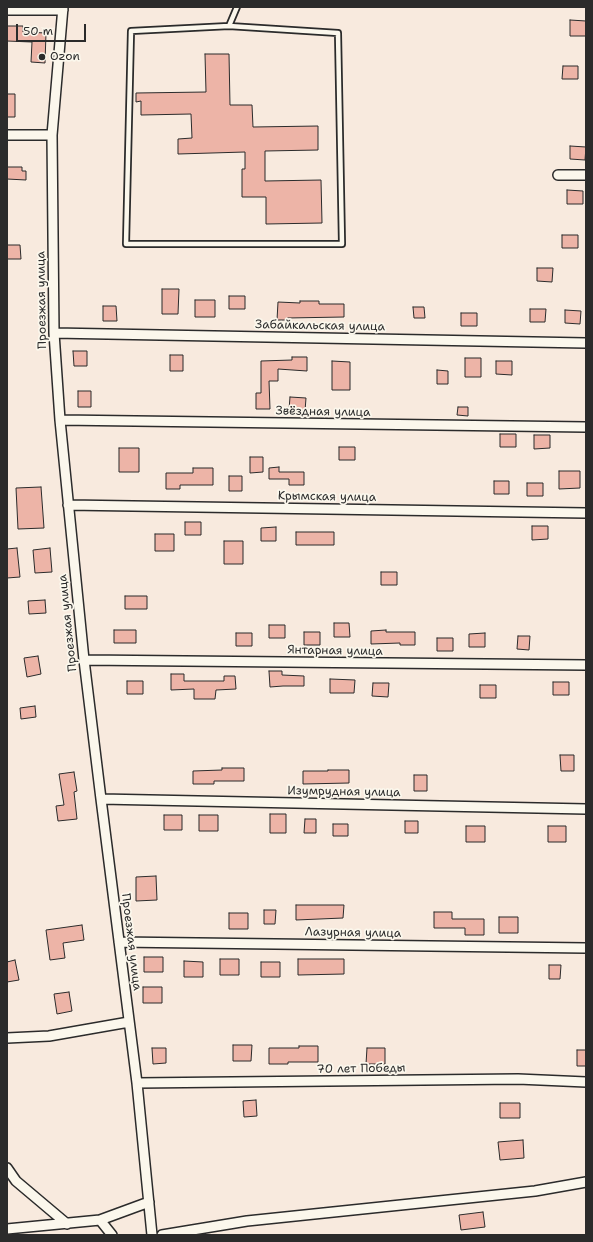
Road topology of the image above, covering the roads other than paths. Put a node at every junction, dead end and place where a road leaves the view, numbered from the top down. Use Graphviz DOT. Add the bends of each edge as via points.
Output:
graph roads {
  1 [pos="237,7"];
  2 [pos="63,8"];
  3 [pos="7,10"];
  4 [pos="229,26"];
  5 [pos="7,135"];
  6 [pos="52,135"];
  7 [pos="586,175"];
  8 [pos="558,176"];
  9 [pos="54,333"];
  10 [pos="586,343"];
  11 [pos="60,420"];
  12 [pos="586,427"];
  13 [pos="68,504"];
  14 [pos="586,514"];
  15 [pos="84,660"];
  16 [pos="586,665"];
  17 [pos="100,799"];
  18 [pos="586,808"];
  19 [pos="119,942"];
  20 [pos="586,948"];
  21 [pos="129,1022"];
  22 [pos="7,1038"];
  23 [pos="586,1082"];
  24 [pos="137,1083"];
  25 [pos="7,1168"];
  26 [pos="586,1182"];
  27 [pos="149,1202"];
  28 [pos="100,1220"];
  29 [pos="67,1224"];
  30 [pos="7,1229"];
  31 [pos="112,1235"];
  32 [pos="152,1235"];
  33 [pos="162,1235"];
  1 -- 4 [label="lane"];
  2 -- 3 [label="street"];
  2 -- 6 [label="street, Проезжая улица"];
  4 -- 4 [label="lane" via="131,31 126,244 342,244 338,34"];
  5 -- 6 [label="street"];
  6 -- 9 [label="street, Проезжая улица"];
  7 -- 8 [label="street"];
  9 -- 10 [label="street, Забайкальская улица"];
  9 -- 11 [label="street, Проезжая улица"];
  11 -- 12 [label="street, Звёздная улица"];
  11 -- 13 [label="street, Проезжая улица"];
  13 -- 14 [label="street, Крымская улица"];
  13 -- 15 [label="street, Проезжая улица"];
  15 -- 16 [label="street, Янтарная улица"];
  15 -- 17 [label="street, Проезжая улица"];
  17 -- 18 [label="street, Изумрудная улица"];
  17 -- 19 [label="street, Проезжая улица"];
  19 -- 20 [label="street, Лазурная улица"];
  19 -- 21 [label="street, Проезжая улица"];
  21 -- 22 [label="street" via="48,1036"];
  21 -- 24 [label="street, Проезжая улица"];
  23 -- 24 [label="street, 70 лет Победы" via="518,1079"];
  24 -- 27 [label="street, Проезжая улица"];
  25 -- 29 [label="street" via="16,1181"];
  26 -- 33 [label="street" via="535,1191 247,1221"];
  27 -- 28 [label="street"];
  27 -- 32 [label="street, Проезжая улица"];
  28 -- 29 [label="street"];
  28 -- 31 [label="street"];
  29 -- 30 [label="street"];
}
